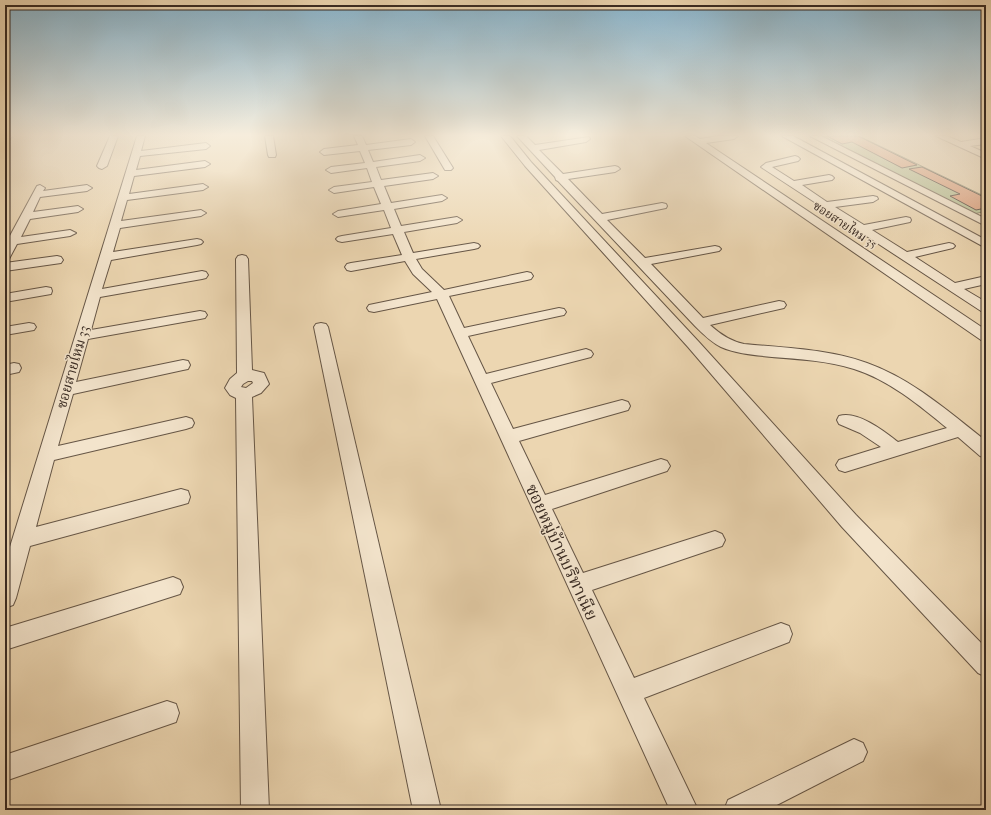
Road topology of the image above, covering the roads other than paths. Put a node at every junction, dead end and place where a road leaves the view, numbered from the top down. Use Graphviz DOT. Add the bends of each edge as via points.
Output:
graph roads {
  1 [pos="129,174"];
  2 [pos="374,174"];
  3 [pos="537,174"];
  4 [pos="556,174"];
  5 [pos="584,174"];
  6 [pos="745,174"];
  7 [pos="777,174"];
  8 [pos="856,174"];
  9 [pos="889,174"];
  10 [pos="433,176"];
  11 [pos="559,178"];
  12 [pos="829,178"];
  13 [pos="378,184"];
  14 [pos="793,184"];
  15 [pos="202,187"];
  16 [pos="87,188"];
  17 [pos="334,190"];
  18 [pos="122,198"];
  19 [pos="442,198"];
  20 [pos="873,199"];
  21 [pos="826,205"];
  22 [pos="387,206"];
  23 [pos="662,206"];
  24 [pos="78,209"];
  25 [pos="201,213"];
  26 [pos="338,214"];
  27 [pos="25,216"];
  28 [pos="598,218"];
  29 [pos="457,220"];
  30 [pos="906,220"];
  31 [pos="986,223"];
  32 [pos="114,225"];
  33 [pos="397,230"];
  34 [pos="862,230"];
  35 [pos="70,233"];
  36 [pos="342,239"];
  37 [pos="13,241"];
  38 [pos="196,242"];
  39 [pos="986,245"];
  40 [pos="474,246"];
  41 [pos="949,246"];
  42 [pos="715,249"];
  43 [pos="5,256"];
  44 [pos="904,256"];
  45 [pos="105,257"];
  46 [pos="409,257"];
  47 [pos="242,259"];
  48 [pos="57,260"];
  49 [pos="643,262"];
  50 [pos="351,267"];
  51 [pos="5,268"];
  52 [pos="202,275"];
  53 [pos="527,276"];
  54 [pos="986,280"];
  55 [pos="958,290"];
  56 [pos="46,291"];
  57 [pos="95,294"];
  58 [pos="441,294"];
  59 [pos="5,298"];
  60 [pos="932,300"];
  61 [pos="779,305"];
  62 [pos="982,305"];
  63 [pos="374,308"];
  64 [pos="947,310"];
  65 [pos="559,312"];
  66 [pos="200,315"];
  67 [pos="700,323"];
  68 [pos="29,327"];
  69 [pos="322,327"];
  70 [pos="5,332"];
  71 [pos="460,333"];
  72 [pos="82,336"];
  73 [pos="986,337"];
  74 [pos="586,354"];
  75 [pos="183,365"];
  76 [pos="482,380"];
  77 [pos="66,390"];
  78 [pos="622,406"];
  79 [pos="845,420"];
  80 [pos="186,423"];
  81 [pos="960,430"];
  82 [pos="508,437"];
  83 [pos="895,450"];
  84 [pos="986,451"];
  85 [pos="47,455"];
  86 [pos="845,465"];
  87 [pos="661,466"];
  88 [pos="181,497"];
  89 [pos="540,505"];
  90 [pos="23,538"];
  91 [pos="715,540"];
  92 [pos="578,585"];
  93 [pos="173,587"];
  94 [pos="5,598"];
  95 [pos="781,634"];
  96 [pos="5,639"];
  97 [pos="986,665"];
  98 [pos="628,692"];
  99 [pos="167,713"];
  100 [pos="854,752"];
  101 [pos="5,768"];
  102 [pos="255,810"];
  103 [pos="427,810"];
  104 [pos="684,810"];
  105 [pos="738,810"];
  1 -- 18 [label="street, ซอยสายไหม 33"];
  2 -- 13 [label="street, ซอยหมู่บ้านบริทาเนีย"];
  3 -- 97 [label="street" via="849,521"];
  4 -- 11 [label="street"];
  5 -- 11 [label="street"];
  6 -- 60 [label="street, ซอยสายไหม 35"];
  7 -- 14 [label="street"];
  8 -- 39 [label="street"];
  9 -- 31 [label="street"];
  10 -- 13 [label="street"];
  11 -- 28 [label="street"];
  12 -- 14 [label="street"];
  13 -- 17 [label="street"];
  13 -- 22 [label="street, ซอยหมู่บ้านบริทาเนีย"];
  14 -- 21 [label="street"];
  15 -- 18 [label="street"];
  16 -- 27 [label="street" via="38,192"];
  18 -- 32 [label="street, ซอยสายไหม 33"];
  19 -- 22 [label="street"];
  20 -- 21 [label="street"];
  21 -- 34 [label="street"];
  22 -- 26 [label="street"];
  22 -- 33 [label="street, ซอยหมู่บ้านบริทาเนีย"];
  23 -- 28 [label="street"];
  24 -- 27 [label="street"];
  25 -- 32 [label="street"];
  27 -- 37 [label="street"];
  28 -- 49 [label="street"];
  29 -- 33 [label="street"];
  30 -- 34 [label="street"];
  32 -- 45 [label="street, ซอยสายไหม 33"];
  33 -- 36 [label="street"];
  33 -- 46 [label="street, ซอยหมู่บ้านบริทาเนีย"];
  34 -- 44 [label="street"];
  35 -- 37 [label="street"];
  37 -- 43 [label="street"];
  38 -- 45 [label="street"];
  40 -- 46 [label="street"];
  41 -- 44 [label="street"];
  42 -- 49 [label="street"];
  44 -- 55 [label="street"];
  45 -- 57 [label="street, ซอยสายไหม 33"];
  46 -- 50 [label="street"];
  46 -- 58 [label="street, ซอยหมู่บ้านบริทาเนีย" via="418,271"];
  47 -- 102 [label="street"];
  48 -- 51 [label="street"];
  49 -- 67 [label="street"];
  52 -- 57 [label="street"];
  53 -- 58 [label="street"];
  54 -- 55 [label="street"];
  55 -- 60 [label="street"];
  55 -- 62 [label="street"];
  56 -- 59 [label="street"];
  57 -- 72 [label="street, ซอยสายไหม 33"];
  58 -- 63 [label="street"];
  58 -- 71 [label="street, ซอยหมู่บ้านบริทาเนีย"];
  60 -- 64 [label="street, ซอยสายไหม 35"];
  61 -- 67 [label="street"];
  62 -- 64 [label="street"];
  64 -- 73 [label="street, ซอยสายไหม 35"];
  65 -- 71 [label="street"];
  66 -- 72 [label="street"];
  67 -- 81 [label="street" via="730,346 862,366 897,383"];
  68 -- 70 [label="street"];
  69 -- 103 [label="street"];
  71 -- 76 [label="street, ซอยหมู่บ้านบริทาเนีย"];
  72 -- 77 [label="street, ซอยสายไหม 33"];
  74 -- 76 [label="street"];
  75 -- 77 [label="street"];
  76 -- 82 [label="street, ซอยหมู่บ้านบริทาเนีย"];
  77 -- 85 [label="street, ซอยสายไหม 33"];
  78 -- 82 [label="street"];
  79 -- 83 [label="street" via="869,429"];
  80 -- 85 [label="street"];
  81 -- 83 [label="street"];
  81 -- 84 [label="street"];
  82 -- 89 [label="street, ซอยหมู่บ้านบริทาเนีย"];
  83 -- 86 [label="street"];
  85 -- 90 [label="street, ซอยสายไหม 33"];
  87 -- 89 [label="street"];
  88 -- 90 [label="street"];
  89 -- 92 [label="street, ซอยหมู่บ้านบริทาเนีย"];
  90 -- 94 [label="street, ซอยสายไหม 33"];
  91 -- 92 [label="street"];
  92 -- 98 [label="street, ซอยหมู่บ้านบริทาเนีย"];
  93 -- 96 [label="street"];
  95 -- 98 [label="street"];
  98 -- 104 [label="street, ซอยหมู่บ้านบริทาเนีย"];
  99 -- 101 [label="street"];
  100 -- 105 [label="street"];
}
